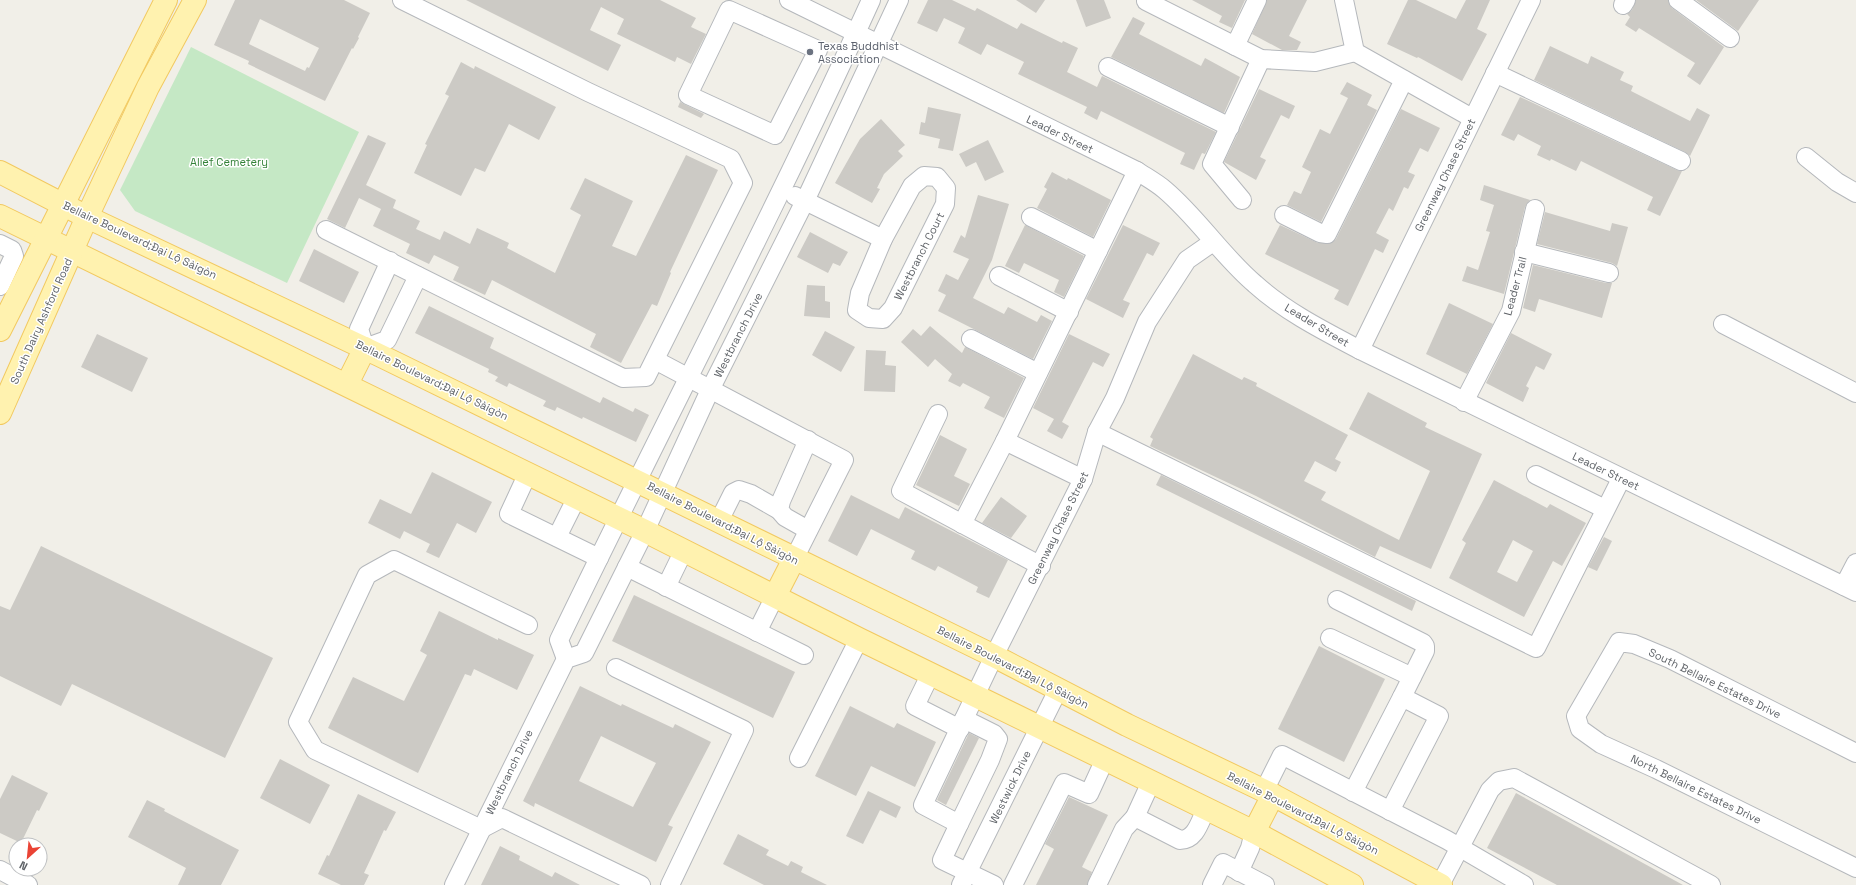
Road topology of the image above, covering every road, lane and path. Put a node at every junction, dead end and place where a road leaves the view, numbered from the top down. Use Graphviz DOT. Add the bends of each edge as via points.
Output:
graph roads {
  1 [pos="166,0"];
  2 [pos="196,0"];
  3 [pos="402,0"];
  4 [pos="789,0"];
  5 [pos="871,0"];
  6 [pos="899,0"];
  7 [pos="1258,0"];
  8 [pos="1344,0"];
  9 [pos="1531,0"];
  10 [pos="1678,0"];
  11 [pos="1146,1"];
  12 [pos="732,5"];
  13 [pos="856,34"];
  14 [pos="1730,38"];
  15 [pos="878,45"];
  16 [pos="1235,46"];
  17 [pos="1355,52"];
  18 [pos="1261,60"];
  19 [pos="1108,67"];
  20 [pos="1495,73"];
  21 [pos="1404,80"];
  22 [pos="1472,118"];
  23 [pos="1230,126"];
  24 [pos="1806,157"];
  25 [pos="1681,161"];
  26 [pos="1137,171"];
  27 [pos="0,172"];
  28 [pos="781,190"];
  29 [pos="1856,193"];
  30 [pos="1242,200"];
  31 [pos="805,201"];
  32 [pos="62,204"];
  33 [pos="1535,209"];
  34 [pos="1284,215"];
  35 [pos="0,216"];
  36 [pos="88,216"];
  37 [pos="1031,217"];
  38 [pos="326,230"];
  39 [pos="47,237"];
  40 [pos="883,239"];
  41 [pos="1213,242"];
  42 [pos="0,244"];
  43 [pos="73,250"];
  44 [pos="1098,251"];
  45 [pos="1524,252"];
  46 [pos="390,261"];
  47 [pos="1609,273"];
  48 [pos="418,276"];
  49 [pos="999,276"];
  50 [pos="5,287"];
  51 [pos="1069,312"];
  52 [pos="1724,324"];
  53 [pos="0,330"];
  54 [pos="971,339"];
  55 [pos="365,348"];
  56 [pos="1360,350"];
  57 [pos="655,360"];
  58 [pos="1038,373"];
  59 [pos="688,377"];
  60 [pos="347,384"];
  61 [pos="710,390"];
  62 [pos="1856,393"];
  63 [pos="1464,402"];
  64 [pos="0,413"];
  65 [pos="938,414"];
  66 [pos="1097,432"];
  67 [pos="808,440"];
  68 [pos="1005,441"];
  69 [pos="528,473"];
  70 [pos="1536,475"];
  71 [pos="1083,479"];
  72 [pos="1621,479"];
  73 [pos="636,480"];
  74 [pos="662,492"];
  75 [pos="577,497"];
  76 [pos="1605,509"];
  77 [pos="779,510"];
  78 [pos="618,517"];
  79 [pos="719,521"];
  80 [pos="962,524"];
  81 [pos="645,530"];
  82 [pos="808,530"];
  83 [pos="557,537"];
  84 [pos="684,550"];
  85 [pos="598,558"];
  86 [pos="794,559"];
  87 [pos="1856,563"];
  88 [pos="1041,566"];
  89 [pos="627,567"];
  90 [pos="666,587"];
  91 [pos="1850,589"];
  92 [pos="775,596"];
  93 [pos="1336,600"];
  94 [pos="528,625"];
  95 [pos="757,632"];
  96 [pos="1330,638"];
  97 [pos="859,639"];
  98 [pos="804,655"];
  99 [pos="994,656"];
  100 [pos="566,659"];
  101 [pos="616,668"];
  102 [pos="931,673"];
  103 [pos="1412,677"];
  104 [pos="1593,686"];
  105 [pos="1058,690"];
  106 [pos="976,695"];
  107 [pos="1402,697"];
  108 [pos="962,724"];
  109 [pos="1040,726"];
  110 [pos="1856,753"];
  111 [pos="799,758"];
  112 [pos="1105,759"];
  113 [pos="990,760"];
  114 [pos="1017,773"];
  115 [pos="1152,782"];
  116 [pos="1353,792"];
  117 [pos="1269,793"];
  118 [pos="970,800"];
  119 [pos="1206,809"];
  120 [pos="1390,811"];
  121 [pos="997,813"];
  122 [pos="1135,817"];
  123 [pos="959,824"];
  124 [pos="481,830"];
  125 [pos="1254,832"];
  126 [pos="1459,848"];
  127 [pos="1856,868"];
  128 [pos="0,870"];
  129 [pos="1239,872"];
  130 [pos="964,879"];
  131 [pos="28,885"];
  132 [pos="454,885"];
  133 [pos="642,885"];
  134 [pos="670,885"];
  135 [pos="994,885"];
  136 [pos="1013,885"];
  137 [pos="1097,885"];
  138 [pos="1212,885"];
  139 [pos="1265,885"];
  140 [pos="1352,885"];
  141 [pos="1440,885"];
  142 [pos="1524,885"];
  143 [pos="1711,885"];
  1 -- 32 [label="main road"];
  2 -- 36 [label="main road, South Dairy Ashford Road" via="148,87"];
  3 -- 57 [label="street" via="731,160 743,183"];
  4 -- 13 [label="street, Leader Street"];
  5 -- 13 [label="street"];
  6 -- 15 [label="street, Westbranch Drive"];
  7 -- 16 [label="street"];
  8 -- 17 [label="street"];
  9 -- 20 [label="street, Greenway Chase Street"];
  10 -- 14 [label="street"];
  11 -- 16 [label="street"];
  12 -- 12 [label="street" via="688,95 775,136 818,50"];
  13 -- 15 [label="street, Leader Street"];
  13 -- 28 [label="street"];
  15 -- 26 [label="street, Leader Street"];
  15 -- 31 [label="street, Westbranch Drive"];
  16 -- 18 [label="street"];
  17 -- 18 [label="street" via="1315,62"];
  17 -- 21 [label="street"];
  18 -- 23 [label="street"];
  19 -- 23 [label="street"];
  20 -- 22 [label="street, Greenway Chase Street"];
  20 -- 25 [label="street"];
  21 -- 22 [label="street"];
  21 -- 34 [label="street" via="1327,234"];
  22 -- 56 [label="street, Greenway Chase Street"];
  23 -- 30 [label="street" via="1212,164"];
  24 -- 29 [label="street" via="1836,182"];
  26 -- 41 [label="street, Leader Street" via="1164,190 1194,218"];
  26 -- 44 [label="street"];
  27 -- 32 [label="main road, Bellaire Boulevard;Đại Lộ Sàigòn"];
  28 -- 31 [label="street"];
  28 -- 59 [label="street"];
  31 -- 40 [label="street"];
  31 -- 61 [label="street, Westbranch Drive"];
  32 -- 36 [label="main road, Bellaire Boulevard;Đại Lộ Sàigòn"];
  32 -- 39 [label="main road"];
  33 -- 45 [label="street, Leader Trail"];
  35 -- 39 [label="main road"];
  36 -- 43 [label="main road, South Dairy Ashford Road"];
  36 -- 55 [label="main road, Bellaire Boulevard;Đại Lộ Sàigòn"];
  37 -- 44 [label="street"];
  38 -- 46 [label="street"];
  39 -- 43 [label="main road"];
  39 -- 50 [label="main road"];
  40 -- 40 [label="street, Westbranch Court" via="860,293 857,310 869,318 883,319 893,308 945,204 946,188 937,177 924,176 912,186"];
  41 -- 56 [label="street, Leader Street" via="1261,289 1301,318"];
  41 -- 66 [label="street, Greenway Chase Street" via="1187,260 1147,322 1118,391"];
  42 -- 50 [label="street" via="12,250 14,256"];
  43 -- 60 [label="main road"];
  43 -- 64 [label="main road, South Dairy Ashford Road"];
  44 -- 51 [label="street"];
  45 -- 47 [label="street"];
  45 -- 63 [label="street, Leader Trail" via="1511,310"];
  46 -- 48 [label="street"];
  46 -- 55 [label="street" via="359,329"];
  48 -- 55 [label="street" via="387,340"];
  48 -- 57 [label="street" via="623,378 646,377"];
  49 -- 51 [label="street"];
  50 -- 53 [label="main road"];
  51 -- 58 [label="street"];
  52 -- 62 [label="street"];
  54 -- 58 [label="street"];
  55 -- 60 [label="main road"];
  55 -- 73 [label="main road, Bellaire Boulevard;Đại Lộ Sàigòn"];
  56 -- 63 [label="street, Leader Street"];
  57 -- 59 [label="street"];
  58 -- 68 [label="street"];
  59 -- 61 [label="street"];
  59 -- 73 [label="street"];
  60 -- 69 [label="main road"];
  61 -- 67 [label="street"];
  61 -- 74 [label="street, Westbranch Drive"];
  63 -- 72 [label="street, Leader Street"];
  65 -- 80 [label="street" via="901,491"];
  66 -- 71 [label="street, Greenway Chase Street"];
  66 -- 76 [label="street" via="1536,648"];
  67 -- 77 [label="street"];
  67 -- 82 [label="street" via="844,460"];
  68 -- 71 [label="street"];
  68 -- 80 [label="street"];
  69 -- 75 [label="main road"];
  69 -- 83 [label="street" via="509,514"];
  70 -- 76 [label="street"];
  71 -- 88 [label="street, Greenway Chase Street"];
  72 -- 76 [label="street"];
  72 -- 91 [label="street, Leader Street"];
  73 -- 74 [label="main road, Bellaire Boulevard;Đại Lộ Sàigòn"];
  73 -- 78 [label="street"];
  74 -- 79 [label="main road, Bellaire Boulevard;Đại Lộ Sàigòn"];
  74 -- 81 [label="street, Westbranch Drive"];
  75 -- 78 [label="main road"];
  75 -- 83 [label="street"];
  77 -- 79 [label="street" via="739,490 733,493"];
  77 -- 82 [label="street" via="784,517"];
  78 -- 81 [label="main road"];
  78 -- 85 [label="street"];
  79 -- 86 [label="main road, Bellaire Boulevard;Đại Lộ Sàigòn"];
  80 -- 88 [label="street"];
  81 -- 84 [label="main road"];
  81 -- 89 [label="street, Westbranch Drive"];
  82 -- 86 [label="street"];
  83 -- 85 [label="street"];
  84 -- 90 [label="street"];
  84 -- 92 [label="main road"];
  85 -- 100 [label="street" via="559,640"];
  86 -- 92 [label="main road"];
  86 -- 99 [label="main road, Bellaire Boulevard;Đại Lộ Sàigòn"];
  87 -- 91 [label="street"];
  88 -- 99 [label="street, Greenway Chase Street"];
  89 -- 90 [label="street"];
  89 -- 100 [label="street, Westbranch Drive" via="584,652"];
  90 -- 95 [label="street"];
  92 -- 95 [label="street"];
  92 -- 97 [label="main road"];
  93 -- 103 [label="street" via="1423,643 1425,651"];
  94 -- 124 [label="street" via="394,560 367,574 298,722 315,750"];
  95 -- 98 [label="street"];
  96 -- 103 [label="street"];
  97 -- 102 [label="main road"];
  97 -- 111 [label="street"];
  99 -- 105 [label="main road, Bellaire Boulevard;Đại Lộ Sàigòn"];
  99 -- 106 [label="street, Greenway Chase Street"];
  100 -- 124 [label="street, Westbranch Drive"];
  101 -- 134 [label="street" via="744,730"];
  102 -- 106 [label="main road"];
  102 -- 108 [label="street" via="915,706"];
  103 -- 107 [label="street"];
  104 -- 110 [label="street, South Bellaire Estates Drive" via="1619,642 1634,644 1670,659"];
  104 -- 127 [label="street, North Bellaire Estates Drive" via="1576,716 1580,729 1601,744"];
  105 -- 109 [label="street, Westwick Drive"];
  105 -- 117 [label="main road, Bellaire Boulevard;Đại Lộ Sàigòn"];
  106 -- 108 [label="street, Greenway Chase Street"];
  106 -- 109 [label="main road"];
  107 -- 116 [label="street"];
  107 -- 120 [label="street" via="1439,716"];
  108 -- 113 [label="street" via="997,736 997,744"];
  108 -- 123 [label="street, Greenway Chase Street" via="923,805"];
  109 -- 112 [label="main road"];
  109 -- 114 [label="street, Westwick Drive"];
  112 -- 115 [label="main road"];
  112 -- 136 [label="street" via="1089,794 1064,783"];
  113 -- 114 [label="street"];
  113 -- 118 [label="street"];
  114 -- 121 [label="street, Westwick Drive"];
  115 -- 119 [label="main road"];
  115 -- 122 [label="street"];
  116 -- 117 [label="street" via="1282,755"];
  116 -- 120 [label="street"];
  117 -- 125 [label="main road"];
  117 -- 141 [label="main road, Bellaire Boulevard;Đại Lộ Sàigòn"];
  118 -- 121 [label="street"];
  118 -- 123 [label="street"];
  119 -- 122 [label="street" via="1193,836 1187,840 1180,840"];
  119 -- 125 [label="main road"];
  120 -- 126 [label="street"];
  121 -- 130 [label="street, Westwick Drive"];
  122 -- 137 [label="street" via="1124,829"];
  123 -- 130 [label="street" via="942,860"];
  124 -- 132 [label="street, Westbranch Drive"];
  124 -- 133 [label="street" via="502,818"];
  125 -- 129 [label="street"];
  125 -- 140 [label="main road"];
  126 -- 141 [label="street"];
  126 -- 142 [label="street"];
  126 -- 143 [label="street" via="1490,790 1499,781 1514,778"];
  128 -- 131 [label="street"];
  129 -- 138 [label="street" via="1223,863"];
  129 -- 139 [label="street"];
  130 -- 135 [label="street"];
}
